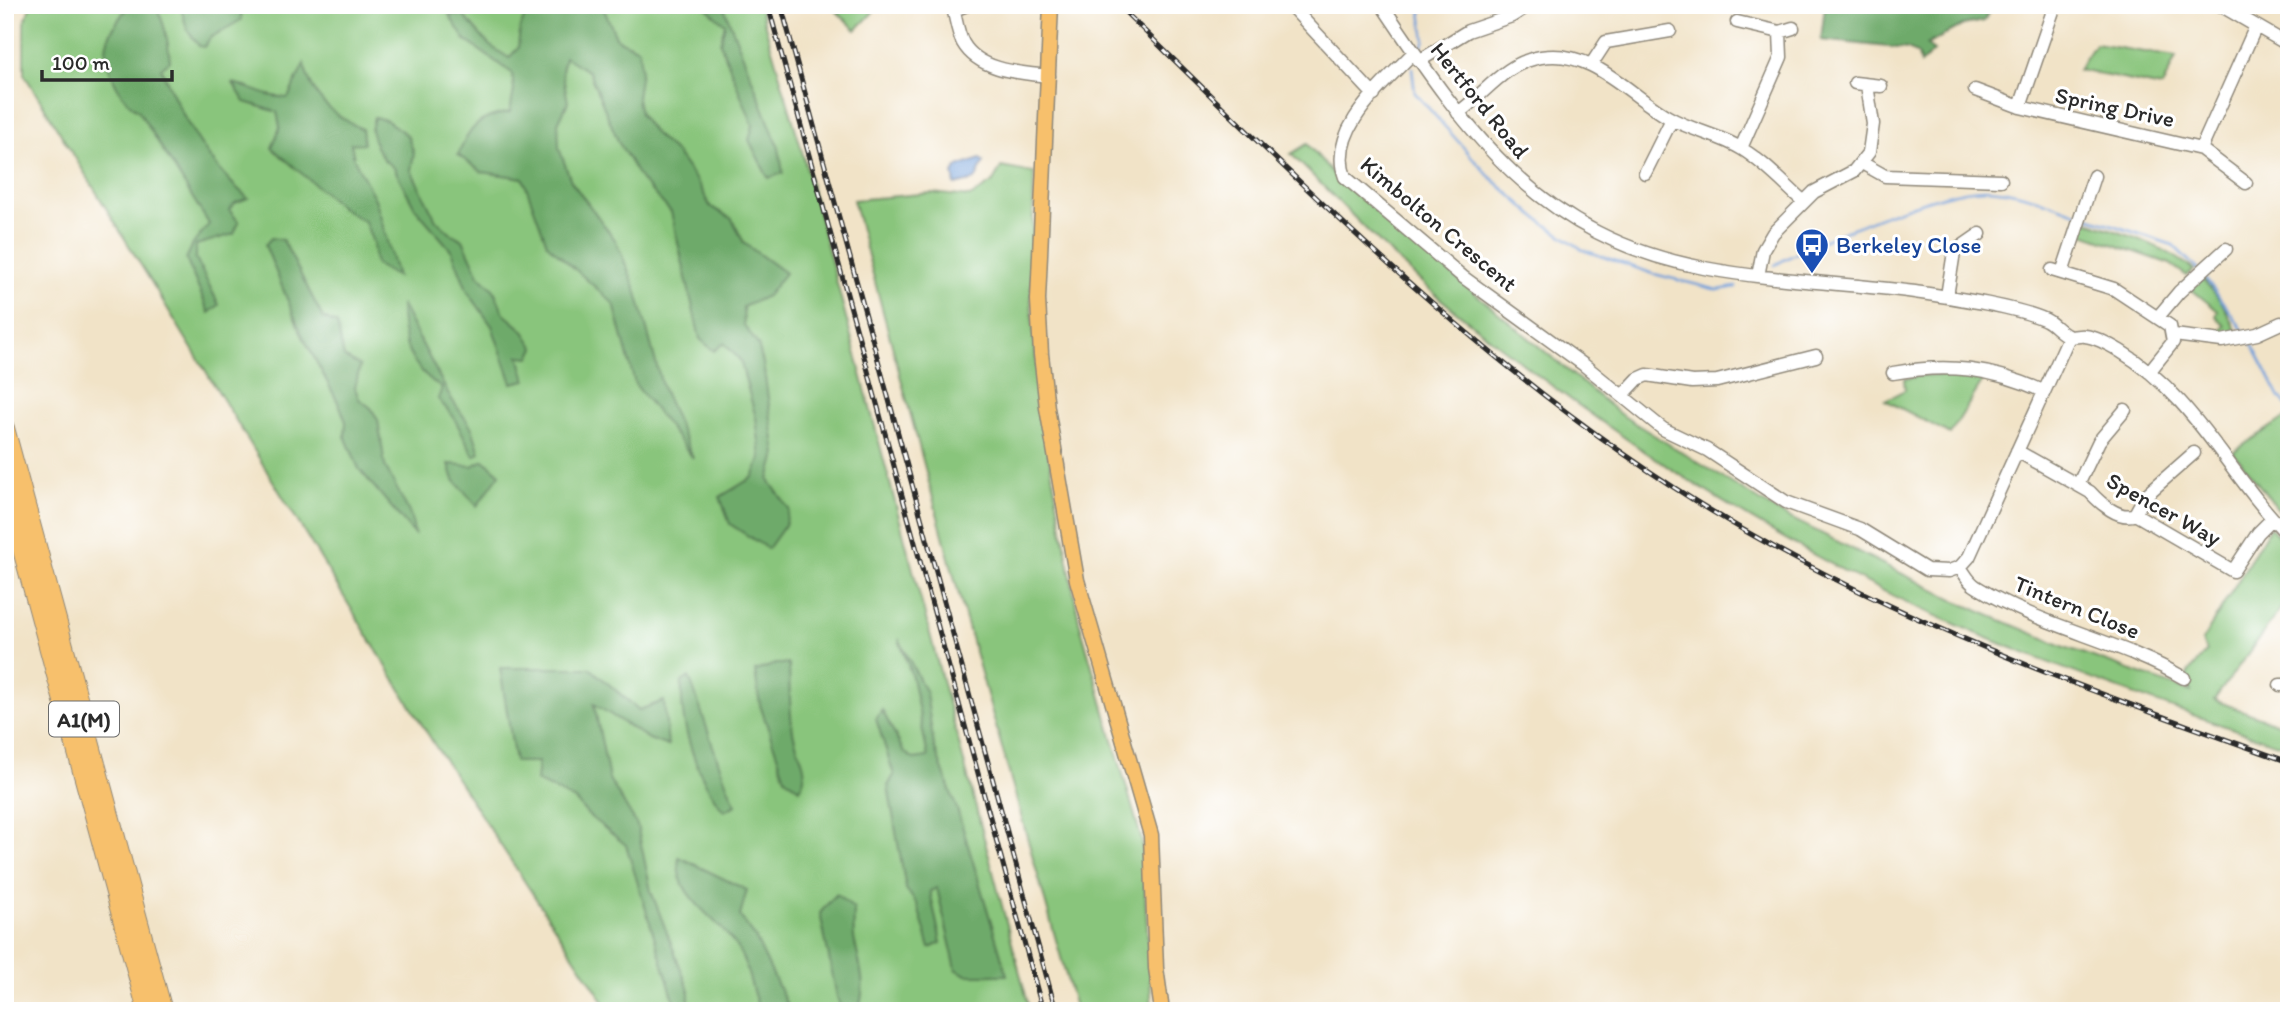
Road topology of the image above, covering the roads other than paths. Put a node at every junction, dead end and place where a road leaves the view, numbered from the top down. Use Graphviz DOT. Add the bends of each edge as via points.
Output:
graph roads {
  1 [pos="8,5"];
  2 [pos="967,5"];
  3 [pos="1051,5"];
  4 [pos="1290,5"];
  5 [pos="1382,5"];
  6 [pos="2055,5"];
  7 [pos="2220,5"];
  8 [pos="1526,7"];
  9 [pos="953,8"];
  10 [pos="5,20"];
  11 [pos="1737,22"];
  12 [pos="2256,26"];
  13 [pos="1663,36"];
  14 [pos="2289,45"];
  15 [pos="1416,57"];
  16 [pos="1591,65"];
  17 [pos="1049,76"];
  18 [pos="1881,86"];
  19 [pos="1975,90"];
  20 [pos="1374,95"];
  21 [pos="2020,107"];
  22 [pos="1458,113"];
  23 [pos="1672,119"];
  24 [pos="1741,148"];
  25 [pos="2201,149"];
  26 [pos="1862,163"];
  27 [pos="1651,167"];
  28 [pos="2094,176"];
  29 [pos="1996,177"];
  30 [pos="2246,183"];
  31 [pos="1804,202"];
  32 [pos="1973,240"];
  33 [pos="2226,249"];
  34 [pos="1758,276"];
  35 [pos="1947,296"];
  36 [pos="2158,317"];
  37 [pos="2281,323"];
  38 [pos="2174,335"];
  39 [pos="2069,337"];
  40 [pos="1816,356"];
  41 [pos="2149,372"];
  42 [pos="1893,373"];
  43 [pos="2043,391"];
  44 [pos="1622,396"];
  45 [pos="2124,410"];
  46 [pos="5,428"];
  47 [pos="2017,451"];
  48 [pos="2194,453"];
  49 [pos="2078,485"];
  50 [pos="5,487"];
  51 [pos="2136,514"];
  52 [pos="2273,519"];
  53 [pos="2289,536"];
  54 [pos="1960,567"];
  55 [pos="2184,678"];
  56 [pos="147,1011"];
  57 [pos="163,1011"];
  58 [pos="1162,1011"];
  1 -- 10 [label="street"];
  2 -- 9 [label="street"];
  3 -- 17 [label="main road"];
  4 -- 20 [label="street"];
  5 -- 15 [label="street, Hertford Road"];
  6 -- 21 [label="street, Spring Drive"];
  7 -- 12 [label="street"];
  8 -- 15 [label="street, Kimbolton Crescent"];
  9 -- 17 [label="street" via="970,54 1000,68"];
  11 -- 24 [label="street" via="1786,30 1781,57"];
  12 -- 14 [label="street"];
  12 -- 25 [label="street, Spring Drive"];
  13 -- 16 [label="street" via="1606,42"];
  15 -- 20 [label="street, Kimbolton Crescent"];
  15 -- 22 [label="street, Hertford Road"];
  16 -- 22 [label="street" via="1556,56 1527,61 1494,79"];
  16 -- 23 [label="street"];
  17 -- 58 [label="main road" via="1038,300 1048,408 1083,607 1151,835"];
  18 -- 26 [label="street" via="1861,84 1873,140"];
  19 -- 21 [label="street, Spring Drive"];
  20 -- 44 [label="street, Kimbolton Crescent" via="1339,154 1345,177 1463,277"];
  21 -- 25 [label="street, Spring Drive"];
  22 -- 34 [label="street, Hertford Road" via="1504,168 1587,228 1668,260"];
  23 -- 24 [label="street"];
  23 -- 27 [label="street"];
  24 -- 31 [label="street"];
  25 -- 30 [label="street, Spring Drive"];
  26 -- 29 [label="street" via="1885,176"];
  26 -- 31 [label="street"];
  28 -- 36 [label="street" via="2057,272 2114,289"];
  31 -- 34 [label="street" via="1766,241"];
  32 -- 35 [label="street" via="1952,256"];
  33 -- 36 [label="street"];
  34 -- 35 [label="street, Hertford Road"];
  35 -- 39 [label="street, Hertford Road" via="2043,318"];
  36 -- 38 [label="street"];
  37 -- 38 [label="street" via="2247,336 2204,340"];
  38 -- 41 [label="street"];
  39 -- 41 [label="street, Hertford Road" via="2101,341"];
  39 -- 43 [label="street"];
  40 -- 44 [label="street" via="1717,380 1692,382 1647,375"];
  41 -- 52 [label="street, Hertford Road" via="2194,416"];
  42 -- 43 [label="street" via="1932,366 1965,367 2010,377"];
  43 -- 47 [label="street"];
  44 -- 54 [label="street, Kimbolton Crescent" via="1663,429 1707,450 1786,502 1860,529 1927,570 1944,572"];
  45 -- 49 [label="street" via="2099,441"];
  46 -- 57 [label="highway, A1(M)"];
  47 -- 49 [label="street, Spencer Way"];
  47 -- 54 [label="street" via="1972,551"];
  48 -- 51 [label="street" via="2145,496"];
  49 -- 51 [label="street, Spencer Way" via="2122,515"];
  50 -- 56 [label="highway, A1(M)"];
  51 -- 52 [label="street, Spencer Way" via="2233,571"];
  52 -- 53 [label="street, Hertford Road"];
  54 -- 55 [label="street, Tintern Close" via="1975,587"];
}
